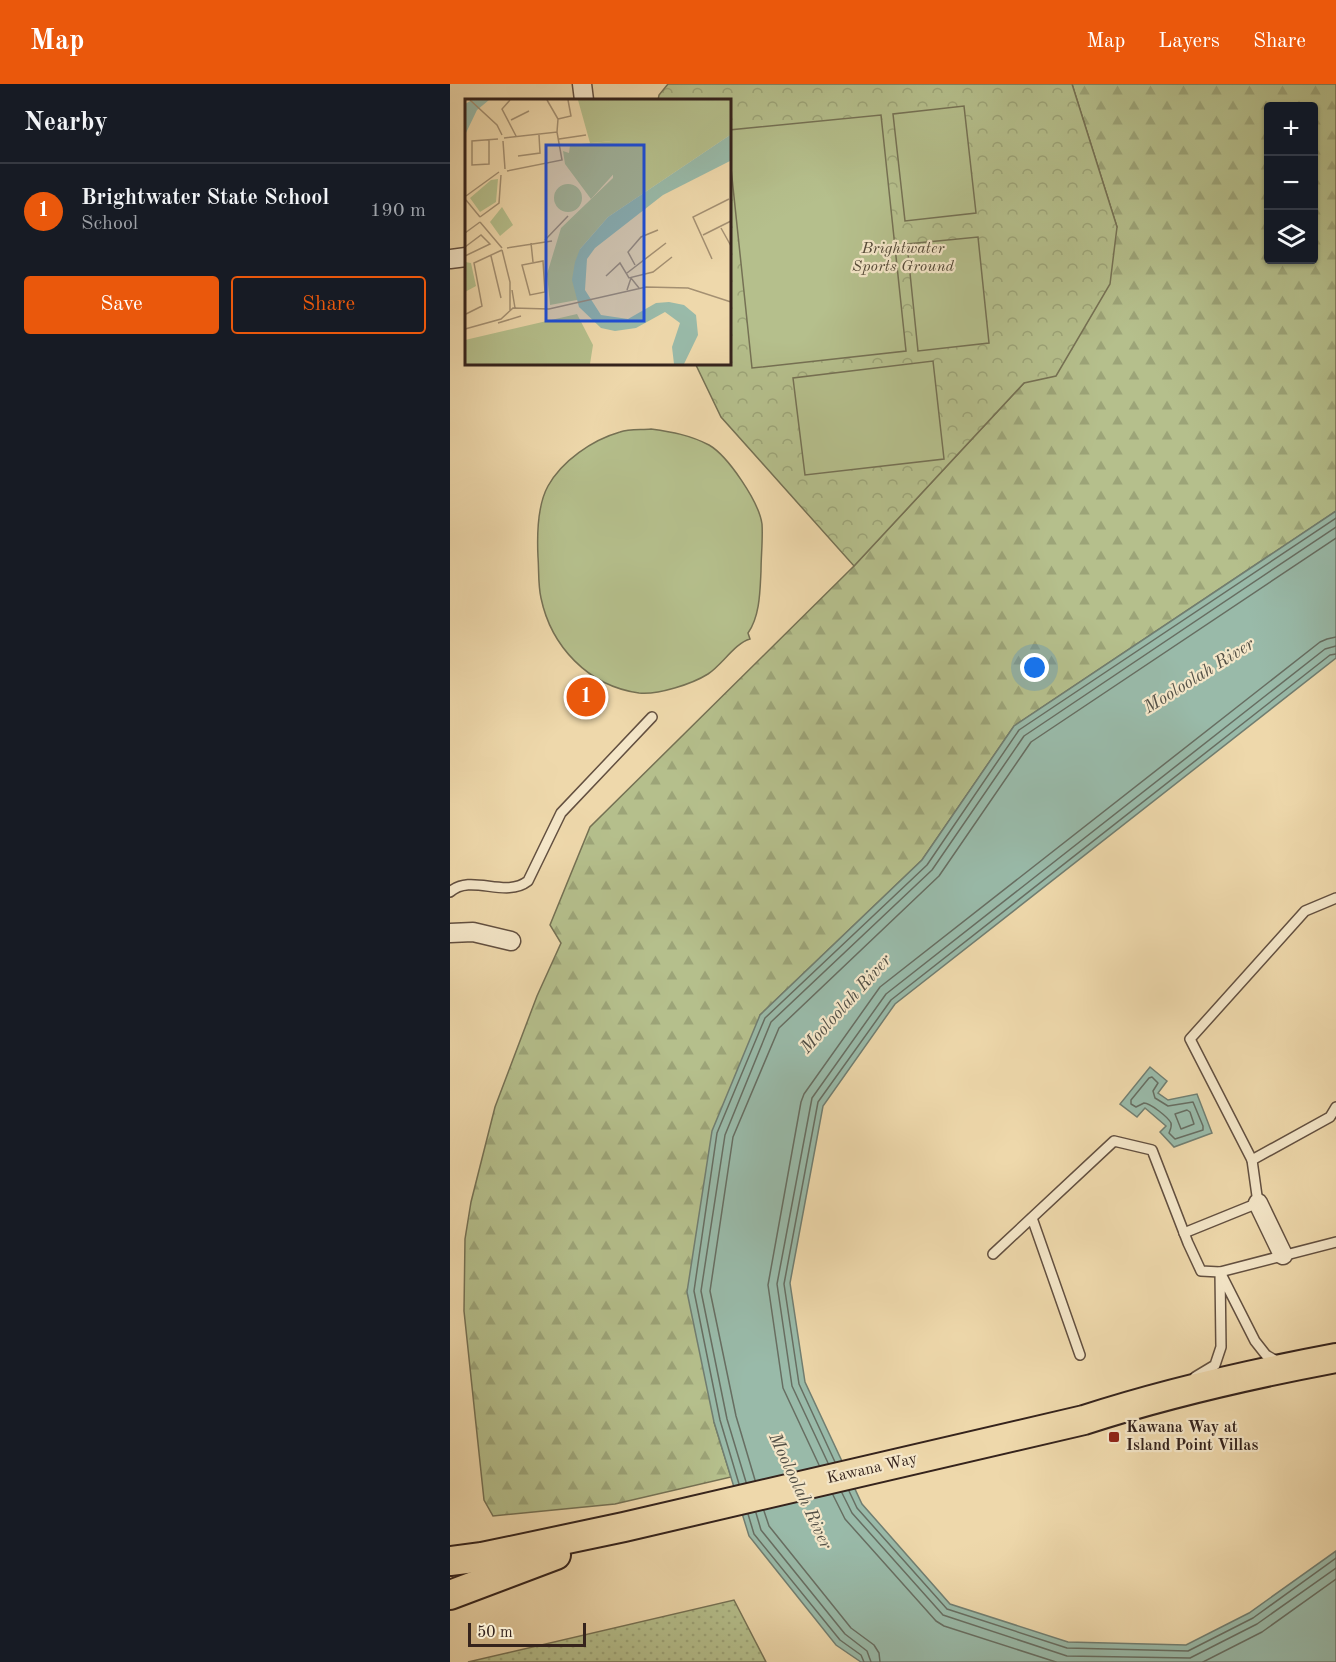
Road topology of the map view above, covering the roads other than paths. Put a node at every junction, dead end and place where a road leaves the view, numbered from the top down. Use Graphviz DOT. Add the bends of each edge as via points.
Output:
graph roads {
  1 [pos="582,84"];
  2 [pos="584,99"];
  3 [pos="465,257"];
  4 [pos="450,259"];
  5 [pos="652,717"];
  6 [pos="450,892"];
  7 [pos="1336,898"];
  8 [pos="450,933"];
  9 [pos="510,941"];
  10 [pos="1336,1107"];
  11 [pos="1252,1160"];
  12 [pos="1258,1203"];
  13 [pos="1032,1218"];
  14 [pos="1184,1233"];
  15 [pos="1336,1242"];
  16 [pos="993,1254"];
  17 [pos="1283,1255"];
  18 [pos="1220,1272"];
  19 [pos="1080,1355"];
  20 [pos="1336,1358"];
  21 [pos="1287,1367"];
  22 [pos="1336,1370"];
  23 [pos="1159,1397"];
  24 [pos="1084,1420"];
  25 [pos="624,1527"];
  26 [pos="450,1561"];
  27 [pos="450,1595"];
  1 -- 2 [label="street"];
  3 -- 4 [label="street"];
  5 -- 6 [label="lane" via="561,813 528,881 521,887 468,885"];
  7 -- 11 [label="lane" via="1305,911 1190,1039"];
  8 -- 9 [label="street" via="473,932"];
  10 -- 11 [label="lane" via="1330,1117"];
  11 -- 12 [label="lane"];
  12 -- 14 [label="lane"];
  12 -- 17 [label="street"];
  13 -- 14 [label="lane" via="1114,1141 1152,1150"];
  13 -- 16 [label="lane"];
  13 -- 19 [label="lane"];
  14 -- 18 [label="lane" via="1202,1271"];
  15 -- 17 [label="lane"];
  17 -- 18 [label="lane"];
  18 -- 21 [label="lane" via="1255,1341 1266,1355"];
  18 -- 23 [label="lane" via="1221,1347 1215,1365"];
  20 -- 21 [label="main road, Kawana Way"];
  21 -- 23 [label="main road, Kawana Way"];
  22 -- 24 [label="main road, Kawana Way" via="1132,1416"];
  23 -- 24 [label="main road, Kawana Way"];
  24 -- 25 [label="main road, Kawana Way"];
  25 -- 26 [label="main road, Kawana Way"];
  25 -- 27 [label="main road, Kawana Way"];
}
